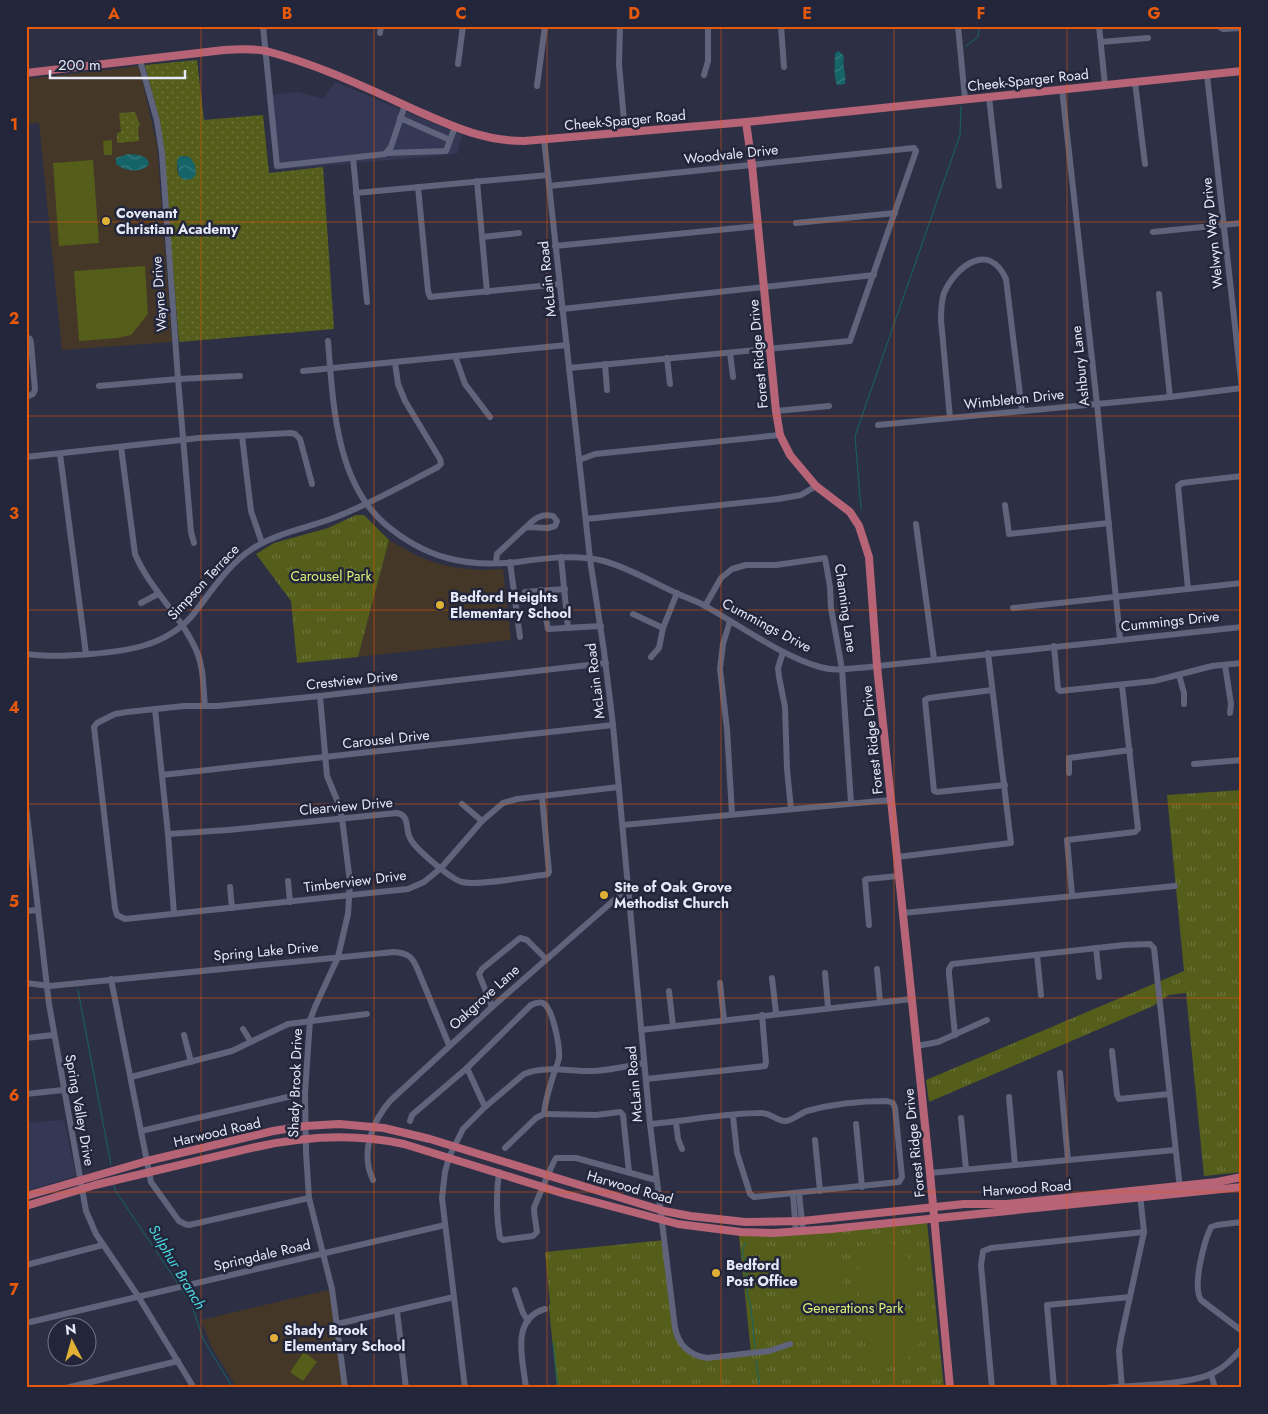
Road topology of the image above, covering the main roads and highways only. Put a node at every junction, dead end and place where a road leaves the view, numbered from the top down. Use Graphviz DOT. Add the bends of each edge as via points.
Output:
graph roads {
  1 [pos="1242,71"];
  2 [pos="26,73"];
  3 [pos="746,122"];
  4 [pos="1242,1177"];
  5 [pos="1242,1187"];
  6 [pos="1180,1190"];
  7 [pos="1140,1194"];
  8 [pos="26,1196"];
  9 [pos="26,1206"];
  10 [pos="933,1207"];
  11 [pos="934,1218"];
  12 [pos="950,1388"];
  1 -- 3 [label="main road, Cheek-Sparger Road"];
  2 -- 3 [label="main road, Cheek-Sparger Road" via="252,49 341,77 455,127 491,139 544,139"];
  3 -- 10 [label="main road, Forest Ridge Drive" via="780,435 790,455 816,486 850,512 859,526 869,557 877,666"];
  4 -- 6 [label="main road, Harwood Road"];
  5 -- 6 [label="main road, Harwood Road"];
  6 -- 7 [label="main road, Harwood Road"];
  7 -- 10 [label="main road, Harwood Road"];
  7 -- 11 [label="main road, Harwood Road"];
  8 -- 10 [label="main road, Harwood Road" via="147,1161 305,1126 339,1124 406,1133 659,1210 690,1216 745,1222 799,1221"];
  9 -- 11 [label="main road, Harwood Road" via="256,1146 327,1136 404,1144 544,1187 701,1228 731,1232 800,1231"];
  10 -- 11 [label="main road, Forest Ridge Drive"];
  11 -- 12 [label="main road, Forest Ridge Drive"];
}
